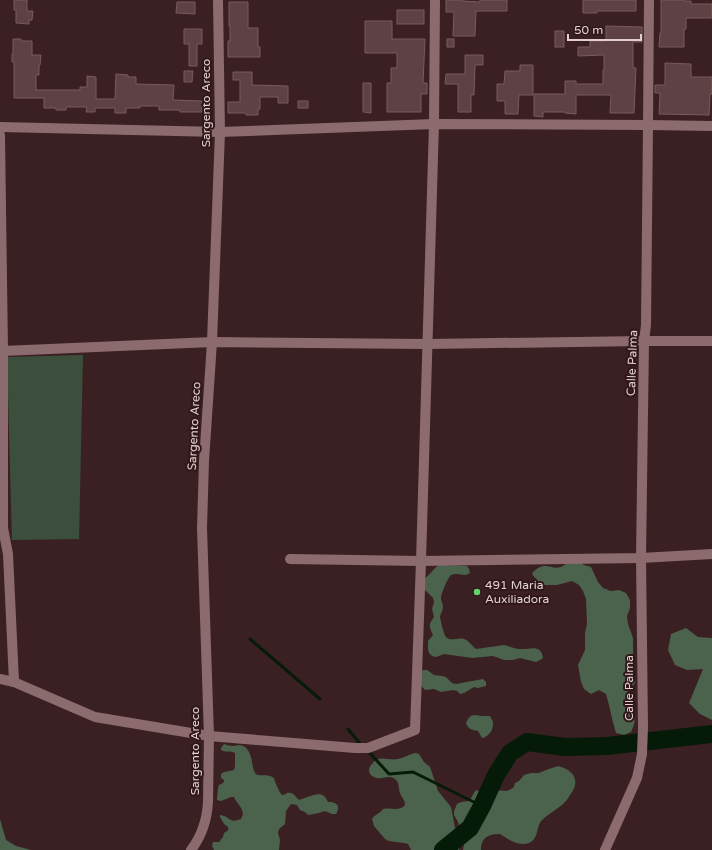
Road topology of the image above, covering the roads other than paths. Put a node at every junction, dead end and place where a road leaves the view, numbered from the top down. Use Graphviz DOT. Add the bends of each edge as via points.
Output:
graph roads {
  1 [pos="218,0"];
  2 [pos="435,0"];
  3 [pos="649,0"];
  4 [pos="434,124"];
  5 [pos="648,124"];
  6 [pos="712,126"];
  7 [pos="0,127"];
  8 [pos="220,132"];
  9 [pos="0,135"];
  10 [pos="644,341"];
  11 [pos="712,341"];
  12 [pos="212,342"];
  13 [pos="428,344"];
  14 [pos="3,351"];
  15 [pos="712,554"];
  16 [pos="290,558"];
  17 [pos="642,558"];
  18 [pos="421,561"];
  19 [pos="0,679"];
  20 [pos="14,682"];
  21 [pos="209,736"];
  22 [pos="191,850"];
  23 [pos="605,850"];
  1 -- 8 [label="street, Sargento Areco"];
  2 -- 4 [label="street"];
  3 -- 5 [label="street, Calle Palma"];
  4 -- 5 [label="street"];
  4 -- 8 [label="street"];
  4 -- 13 [label="street"];
  5 -- 6 [label="street"];
  5 -- 10 [label="street, Calle Palma"];
  7 -- 8 [label="street"];
  8 -- 12 [label="street, Sargento Areco"];
  9 -- 14 [label="street"];
  10 -- 11 [label="street"];
  10 -- 13 [label="street"];
  10 -- 17 [label="street, Calle Palma"];
  12 -- 13 [label="street"];
  12 -- 14 [label="street"];
  12 -- 21 [label="street, Sargento Areco" via="202,528"];
  13 -- 18 [label="street"];
  14 -- 20 [label="street" via="3,528 8,554"];
  15 -- 17 [label="street"];
  16 -- 18 [label="street"];
  17 -- 18 [label="street"];
  17 -- 23 [label="street, Calle Palma" via="642,754 638,778"];
  18 -- 21 [label="street" via="415,730 368,748"];
  19 -- 20 [label="street"];
  20 -- 21 [label="street" via="95,717"];
  21 -- 22 [label="street, Sargento Areco" via="207,812"];
}
